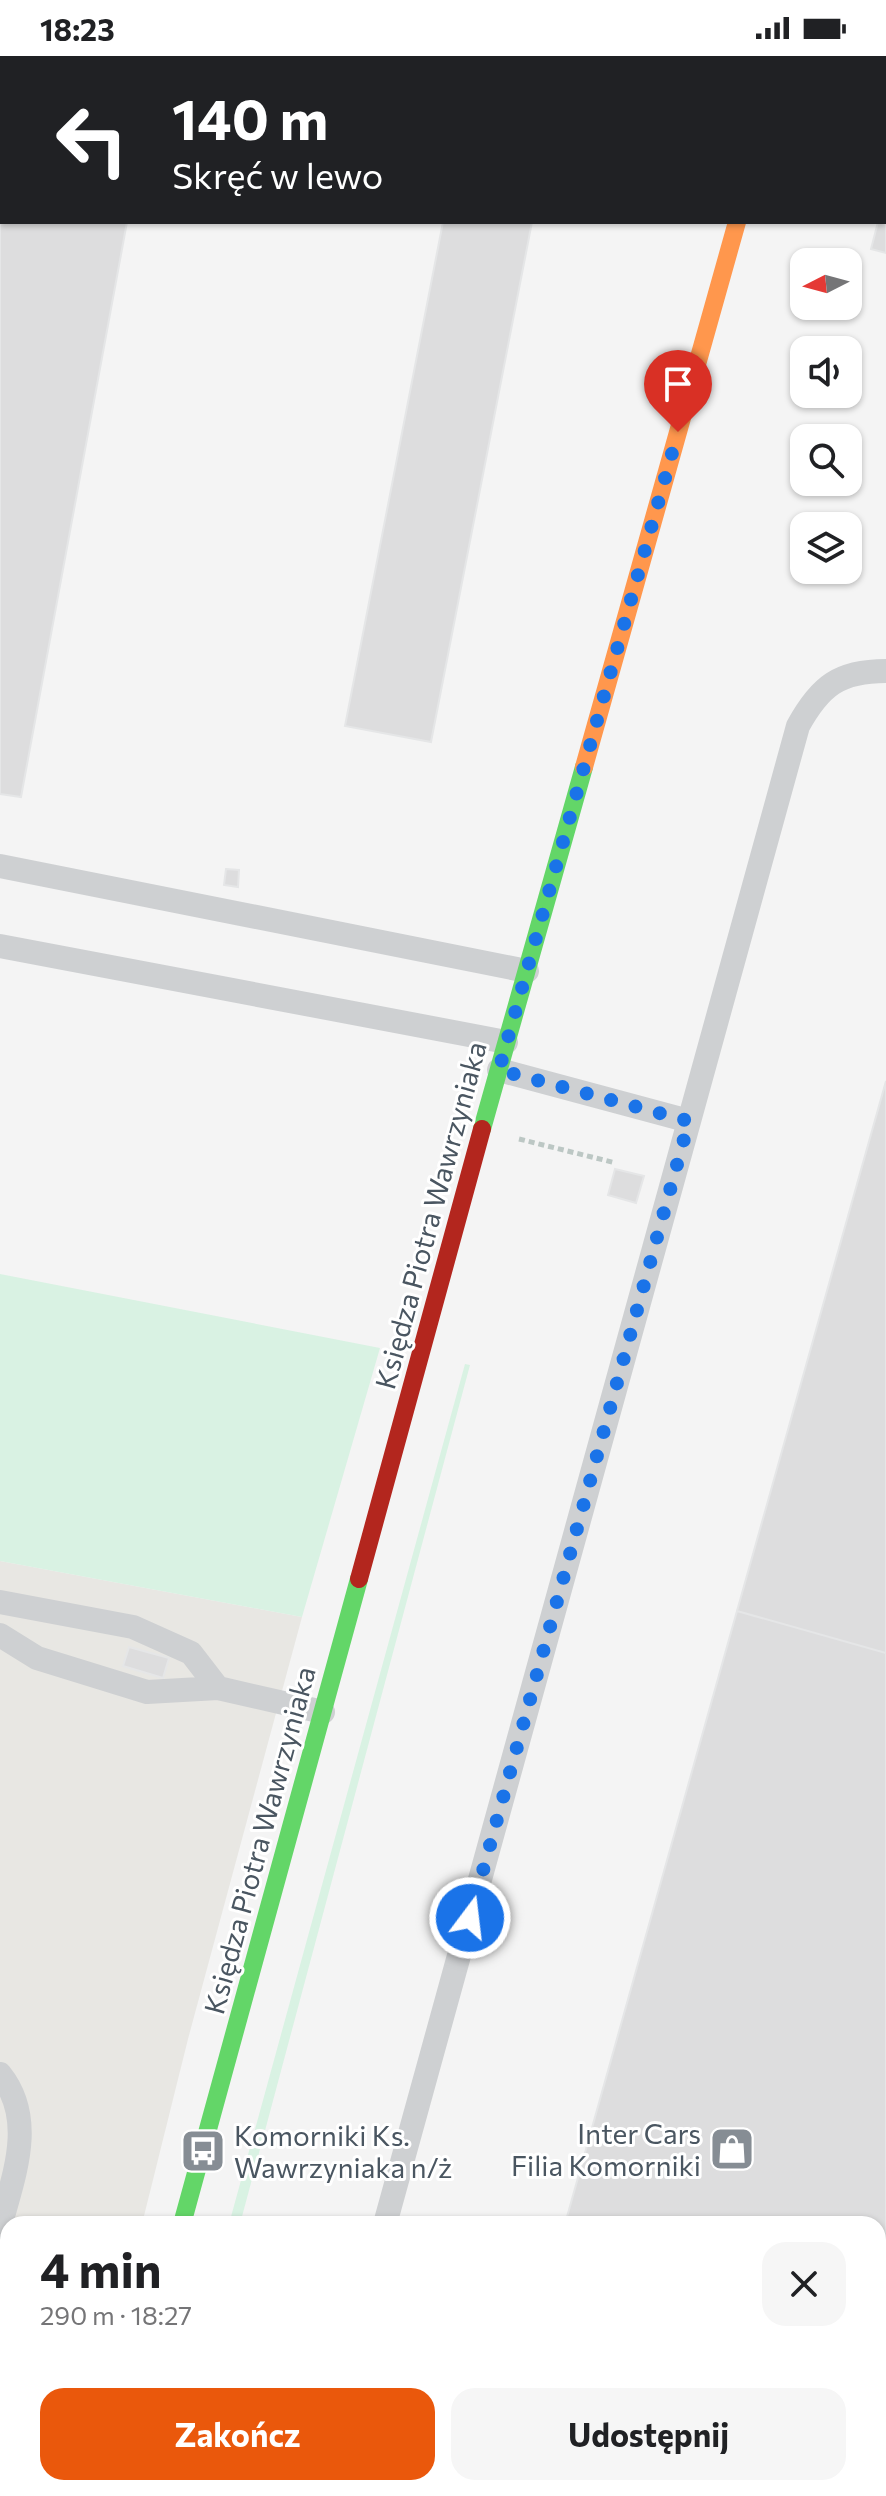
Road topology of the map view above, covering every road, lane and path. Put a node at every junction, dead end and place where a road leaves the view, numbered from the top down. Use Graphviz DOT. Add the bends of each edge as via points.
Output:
graph roads {
  1 [pos="736,224"];
  2 [pos="886,671"];
  3 [pos="0,866"];
  4 [pos="0,946"];
  5 [pos="527,971"];
  6 [pos="506,1042"];
  7 [pos="499,1070"];
  8 [pos="689,1121"];
  9 [pos="512,1144"];
  10 [pos="616,1163"];
  11 [pos="0,1602"];
  12 [pos="0,1635"];
  13 [pos="218,1688"];
  14 [pos="323,1712"];
  15 [pos="0,2074"];
  16 [pos="3,2216"];
  17 [pos="184,2216"];
  18 [pos="387,2216"];
  1 -- 5 [label="street, Księdza Piotra Wawrzyniaka"];
  2 -- 8 [label="lane" via="855,673 829,683 798,726"];
  3 -- 5 [label="lane"];
  4 -- 6 [label="lane"];
  5 -- 6 [label="street, Księdza Piotra Wawrzyniaka"];
  6 -- 7 [label="street, Księdza Piotra Wawrzyniaka"];
  7 -- 8 [label="lane"];
  7 -- 14 [label="street, Księdza Piotra Wawrzyniaka"];
  8 -- 18 [label="lane"];
  9 -- 10 [label="path" via="518,1138"];
  11 -- 13 [label="lane" via="133,1627 191,1653"];
  12 -- 13 [label="lane" via="37,1658 147,1692"];
  13 -- 14 [label="lane"];
  14 -- 17 [label="street, Księdza Piotra Wawrzyniaka"];
  15 -- 16 [label="lane" via="18,2105 21,2130"];
}
